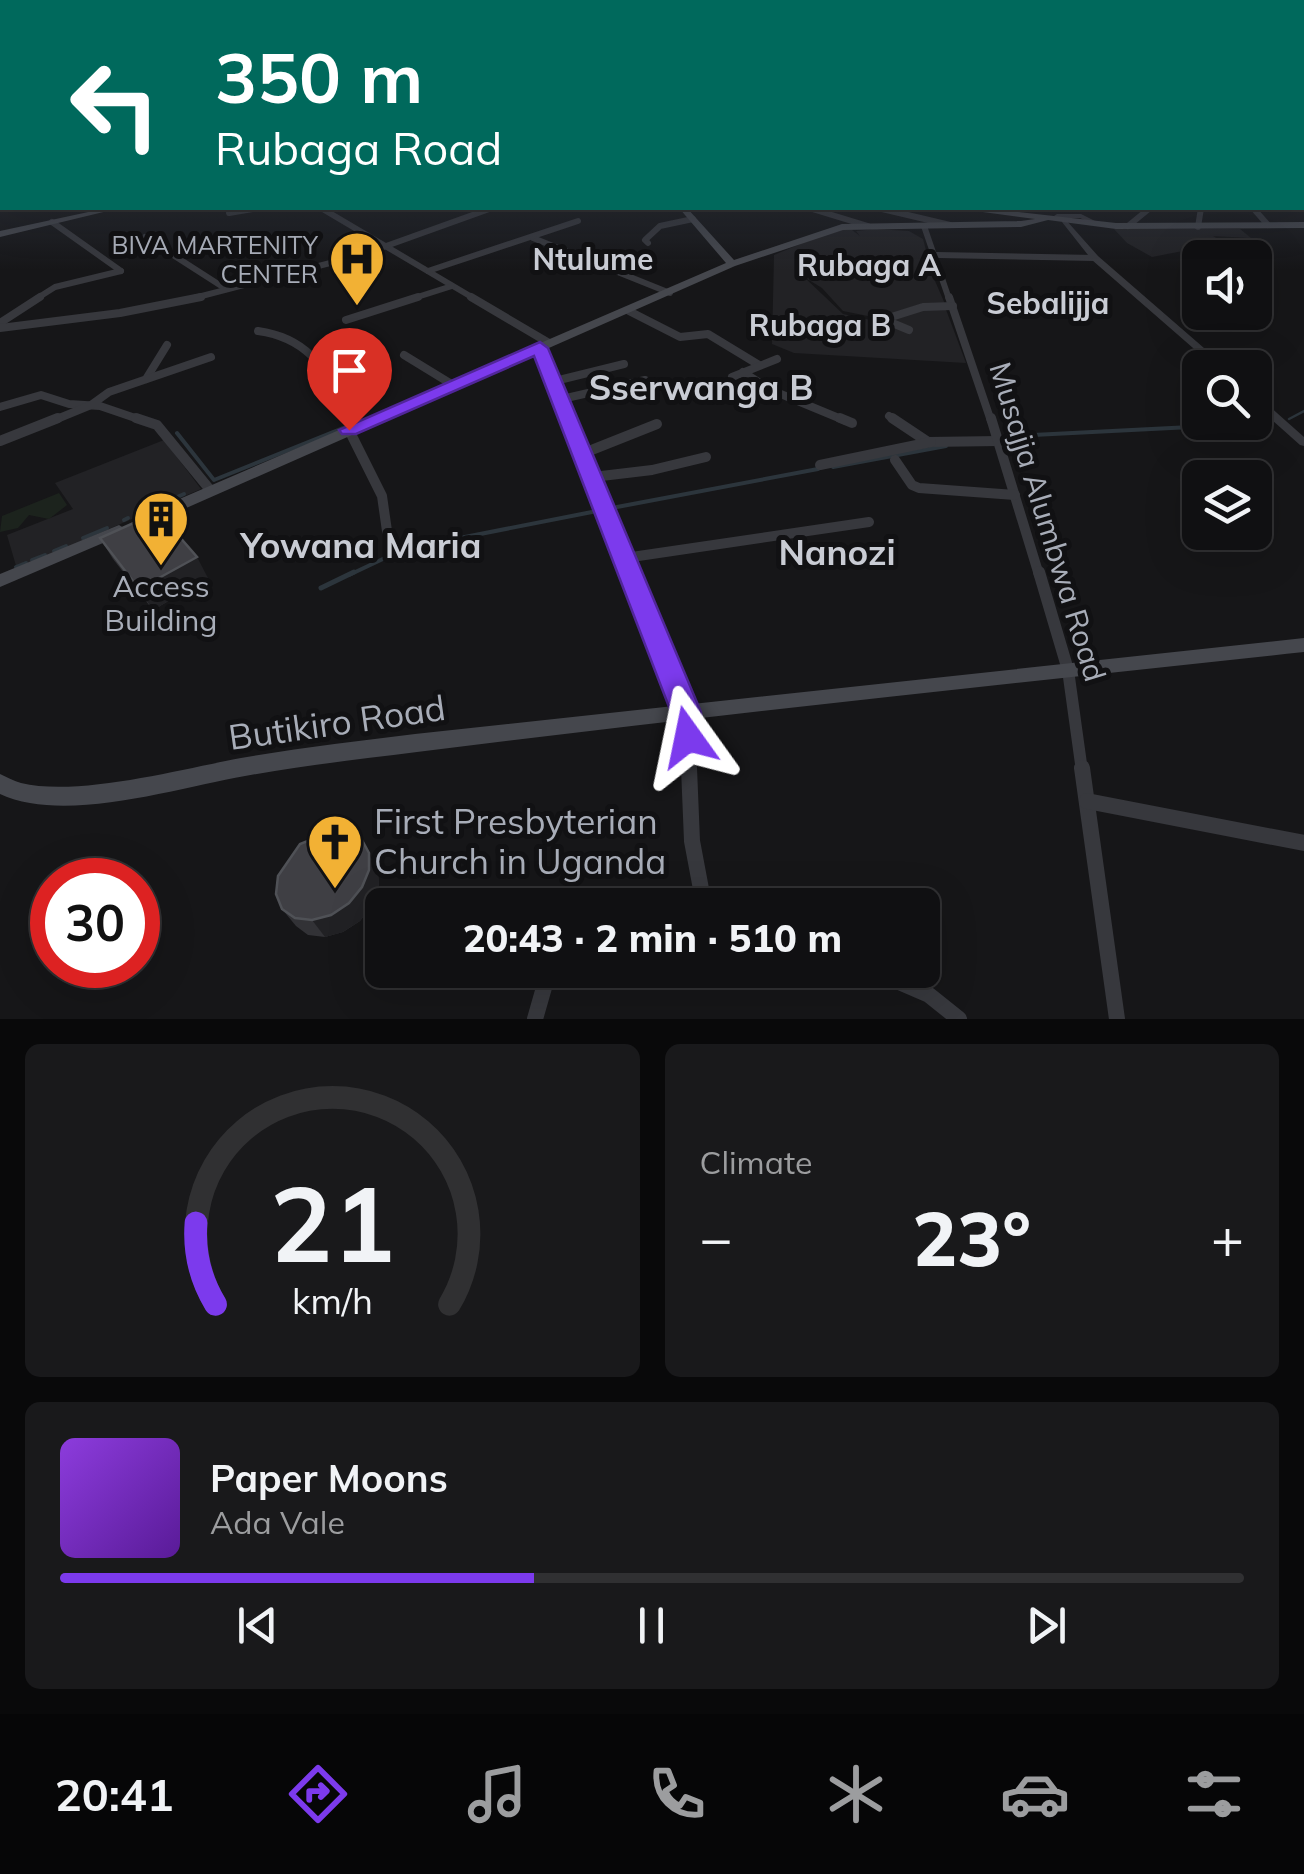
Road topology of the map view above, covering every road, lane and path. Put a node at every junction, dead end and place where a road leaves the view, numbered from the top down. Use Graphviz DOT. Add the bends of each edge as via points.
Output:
graph roads {
  1 [pos="107,210"];
  2 [pos="247,210"];
  3 [pos="330,210"];
  4 [pos="487,210"];
  5 [pos="684,210"];
  6 [pos="816,210"];
  7 [pos="887,210"];
  8 [pos="985,210"];
  9 [pos="1094,210"];
  10 [pos="1148,210"];
  11 [pos="1201,210"];
  12 [pos="1255,210"];
  13 [pos="229,213"];
  14 [pos="1081,216"];
  15 [pos="693,219"];
  16 [pos="1046,219"];
  17 [pos="578,221"];
  18 [pos="1064,221"];
  19 [pos="52,222"];
  20 [pos="1097,224"];
  21 [pos="951,225"];
  22 [pos="1268,225"];
  23 [pos="1304,225"];
  24 [pos="868,226"];
  25 [pos="924,226"];
  26 [pos="1128,226"];
  27 [pos="1198,227"];
  28 [pos="0,234"];
  29 [pos="145,237"];
  30 [pos="532,238"];
  31 [pos="648,243"];
  32 [pos="388,248"];
  33 [pos="936,255"];
  34 [pos="1095,258"];
  35 [pos="732,264"];
  36 [pos="428,271"];
  37 [pos="452,286"];
  38 [pos="226,289"];
  39 [pos="670,294"];
  40 [pos="953,306"];
  41 [pos="629,310"];
  42 [pos="346,320"];
  43 [pos="0,326"];
  44 [pos="909,330"];
  45 [pos="258,331"];
  46 [pos="167,345"];
  47 [pos="544,345"];
  48 [pos="1201,350"];
  49 [pos="404,355"];
  50 [pos="211,357"];
  51 [pos="777,359"];
  52 [pos="624,364"];
  53 [pos="758,365"];
  54 [pos="743,372"];
  55 [pos="732,377"];
  56 [pos="146,380"];
  57 [pos="645,380"];
  58 [pos="556,381"];
  59 [pos="453,385"];
  60 [pos="562,398"];
  61 [pos="91,405"];
  62 [pos="0,407"];
  63 [pos="1272,414"];
  64 [pos="890,416"];
  65 [pos="852,423"];
  66 [pos="657,424"];
  67 [pos="353,428"];
  68 [pos="0,441"];
  69 [pos="998,441"];
  70 [pos="931,442"];
  71 [pos="1304,443"];
  72 [pos="584,453"];
  73 [pos="706,458"];
  74 [pos="896,460"];
  75 [pos="820,465"];
  76 [pos="593,477"];
  77 [pos="211,492"];
  78 [pos="1015,495"];
  79 [pos="869,522"];
  80 [pos="386,531"];
  81 [pos="626,558"];
  82 [pos="0,581"];
  83 [pos="1304,645"];
  84 [pos="1068,670"];
  85 [pos="686,712"];
  86 [pos="0,784"];
  87 [pos="1086,802"];
  88 [pos="1304,843"];
  89 [pos="701,888"];
  90 [pos="544,988"];
  91 [pos="919,988"];
  92 [pos="535,1019"];
  93 [pos="959,1019"];
  94 [pos="1116,1019"];
  1 -- 19 [label="main road"];
  2 -- 13 [label="street"];
  3 -- 32 [label="street"];
  4 -- 32 [label="street"];
  5 -- 15 [label="main road"];
  6 -- 24 [label="street"];
  7 -- 21 [label="street"];
  8 -- 16 [label="main road"];
  9 -- 14 [label="street"];
  10 -- 26 [label="street"];
  11 -- 27 [label="street"];
  12 -- 22 [label="street"];
  14 -- 16 [label="street"];
  14 -- 20 [label="street"];
  15 -- 31 [label="street" via="660,226"];
  15 -- 35 [label="main road"];
  16 -- 18 [label="main road"];
  16 -- 21 [label="main road"];
  17 -- 30 [label="street"];
  18 -- 20 [label="main road"];
  18 -- 34 [label="street"];
  19 -- 28 [label="main road"];
  19 -- 43 [label="street" via="121,271 55,287"];
  20 -- 26 [label="main road"];
  21 -- 25 [label="main road"];
  22 -- 23 [label="main road"];
  22 -- 27 [label="main road"];
  24 -- 25 [label="main road"];
  24 -- 35 [label="main road" via="830,229"];
  25 -- 33 [label="street, Musajja Alumbwa Road"];
  26 -- 27 [label="main road"];
  29 -- 38 [label="street"];
  30 -- 36 [label="street"];
  30 -- 39 [label="street"];
  32 -- 36 [label="street"];
  32 -- 38 [label="street"];
  33 -- 34 [label="street"];
  33 -- 40 [label="street, Musajja Alumbwa Road"];
  34 -- 48 [label="street"];
  35 -- 39 [label="main road"];
  36 -- 37 [label="street"];
  37 -- 42 [label="street"];
  37 -- 47 [label="street"];
  38 -- 43 [label="street" via="129,312"];
  39 -- 41 [label="main road"];
  40 -- 44 [label="street" via="922,307 884,320"];
  40 -- 69 [label="street, Musajja Alumbwa Road"];
  41 -- 47 [label="main road"];
  41 -- 53 [label="street" via="680,337 708,334"];
  45 -- 67 [label="street" via="303,343"];
  46 -- 56 [label="street"];
  47 -- 58 [label="street"];
  47 -- 59 [label="main road"];
  49 -- 59 [label="street"];
  50 -- 56 [label="street"];
  51 -- 53 [label="street"];
  52 -- 58 [label="street"];
  53 -- 54 [label="street"];
  54 -- 55 [label="street"];
  54 -- 65 [label="street"];
  56 -- 61 [label="street"];
  57 -- 60 [label="street"];
  58 -- 60 [label="street"];
  59 -- 67 [label="main road"];
  60 -- 72 [label="street"];
  61 -- 62 [label="street" via="41,395"];
  61 -- 68 [label="street"];
  61 -- 77 [label="street" via="157,425"];
  63 -- 71 [label="street"];
  64 -- 70 [label="street"];
  66 -- 72 [label="street"];
  67 -- 77 [label="main road"];
  67 -- 80 [label="street" via="382,496"];
  69 -- 70 [label="street"];
  69 -- 78 [label="street, Musajja Alumbwa Road"];
  70 -- 75 [label="street"];
  72 -- 76 [label="street"];
  73 -- 76 [label="street"];
  74 -- 78 [label="street" via="919,488"];
  76 -- 81 [label="street"];
  77 -- 82 [label="main road"];
  78 -- 84 [label="street, Musajja Alumbwa Road"];
  79 -- 81 [label="street"];
  81 -- 85 [label="street"];
  83 -- 84 [label="main road, Butikiro Road"];
  84 -- 85 [label="main road, Butikiro Road"];
  84 -- 87 [label="street, Musajja Alumbwa Road"];
  85 -- 86 [label="main road, Butikiro Road" via="268,763 72,796 38,798"];
  85 -- 89 [label="street"];
  87 -- 88 [label="street"];
  87 -- 94 [label="street, Musajja Alumbwa Road"];
  90 -- 92 [label="street"];
  91 -- 93 [label="street"];
}
